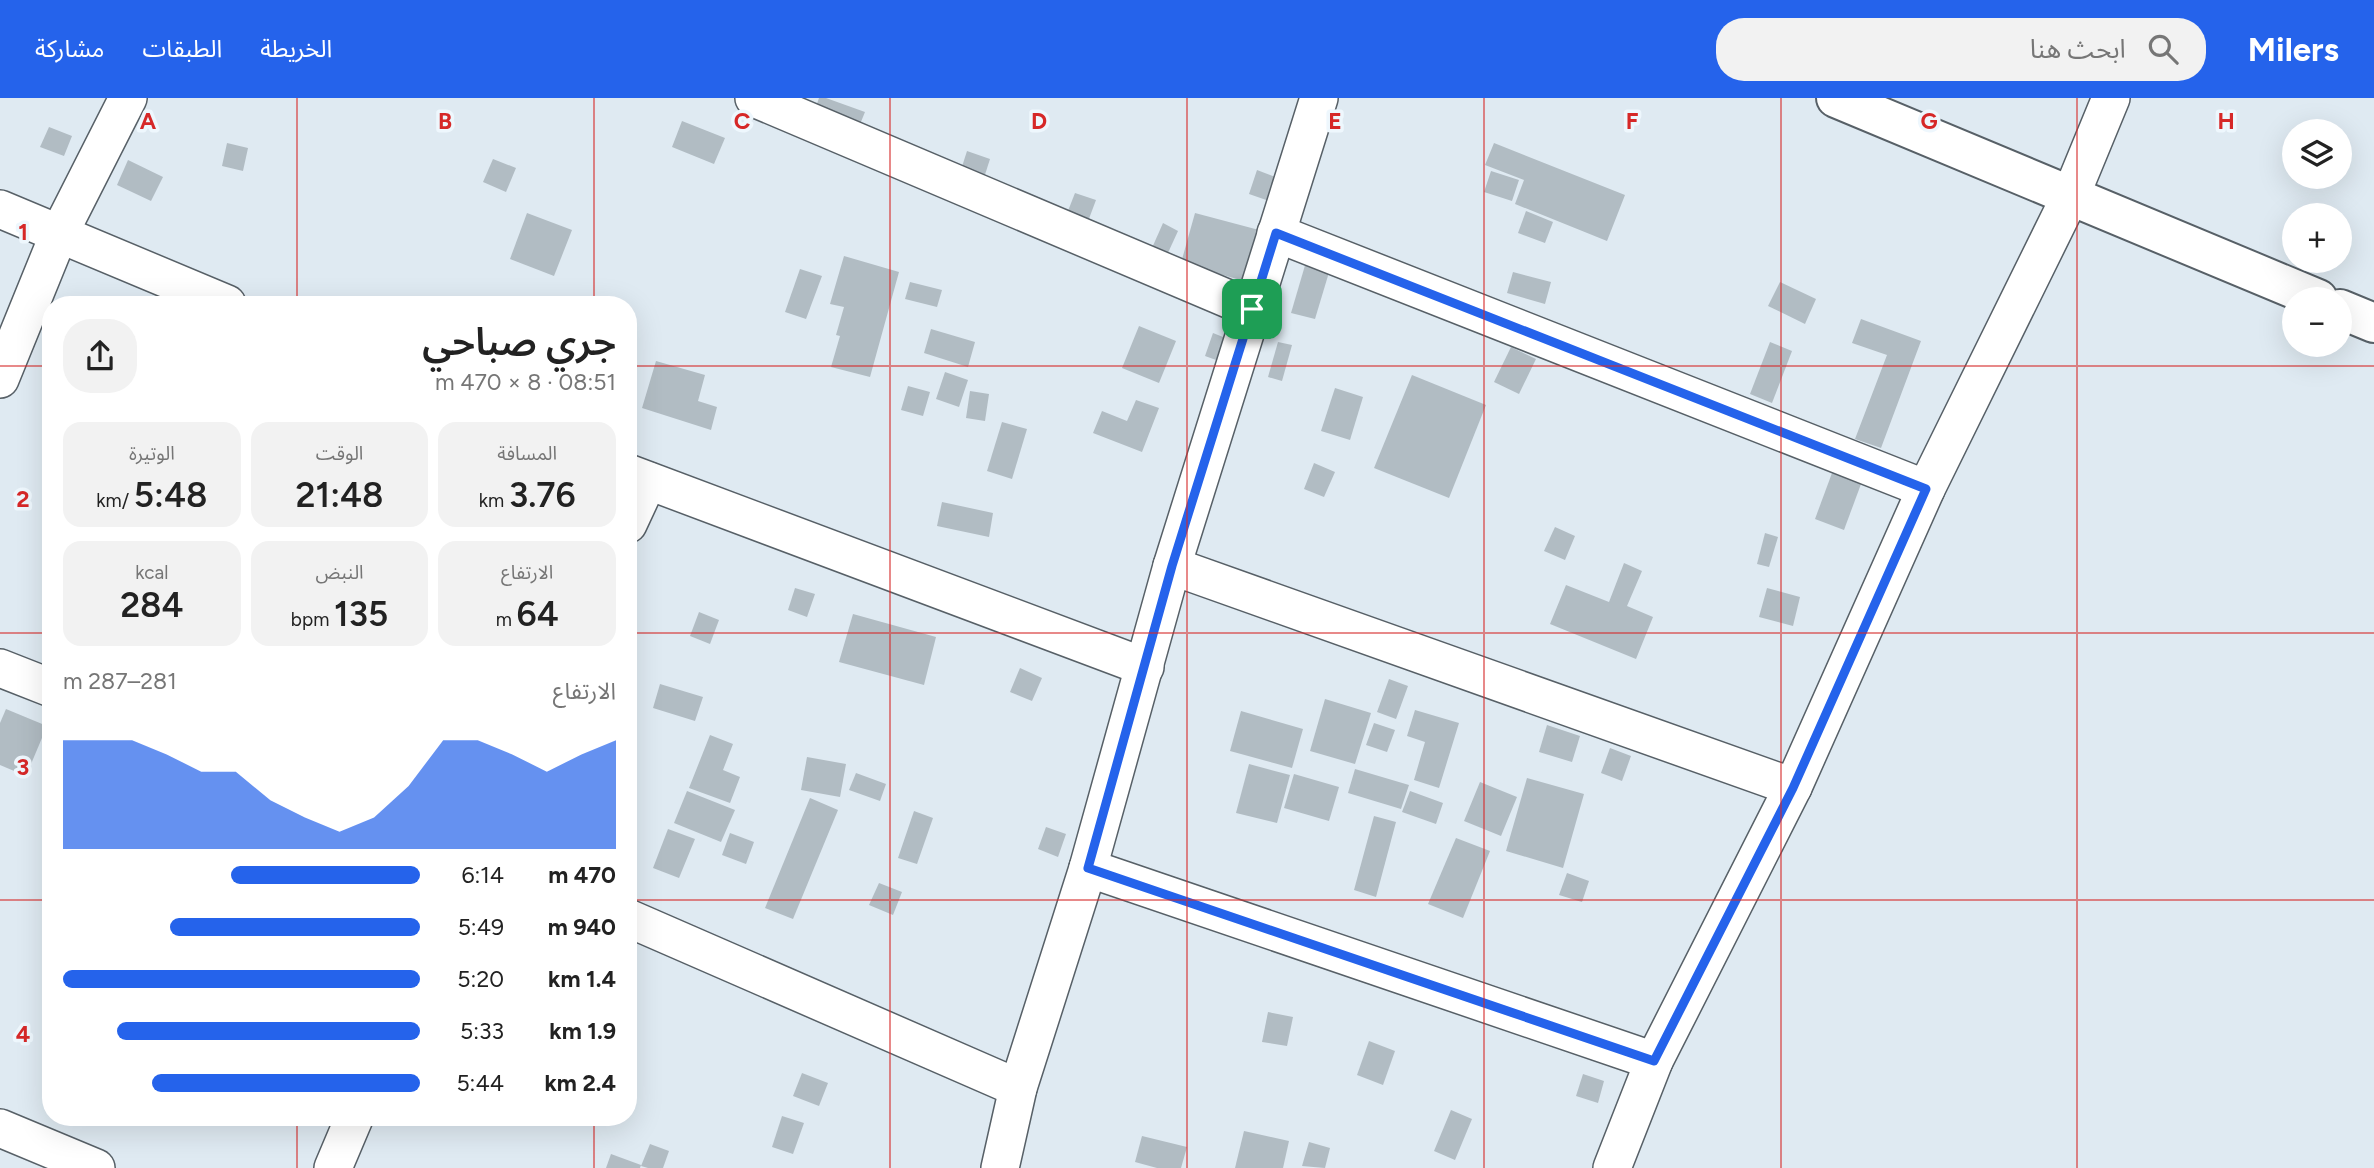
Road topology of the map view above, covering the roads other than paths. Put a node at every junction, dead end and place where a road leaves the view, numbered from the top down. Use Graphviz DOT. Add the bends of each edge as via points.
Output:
graph roads {
  1 [pos="128,98"];
  2 [pos="754,98"];
  3 [pos="1319,98"];
  4 [pos="1836,98"];
  5 [pos="2111,98"];
  6 [pos="2071,195"];
  7 [pos="0,209"];
  8 [pos="1276,233"];
  9 [pos="60,234"];
  10 [pos="2290,287"];
  11 [pos="208,296"];
  12 [pos="1252,309"];
  13 [pos="2352,314"];
  14 [pos="2374,323"];
  15 [pos="0,379"];
  16 [pos="638,477"];
  17 [pos="1926,489"];
  18 [pos="1172,566"];
  19 [pos="1145,667"];
  20 [pos="0,668"];
  21 [pos="42,684"];
  22 [pos="1793,788"];
  23 [pos="1088,868"];
  24 [pos="637,922"];
  25 [pos="1654,1061"];
  26 [pos="1018,1088"];
  27 [pos="351,1126"];
  28 [pos="0,1128"];
  29 [pos="96,1168"];
  30 [pos="333,1168"];
  31 [pos="1000,1168"];
  32 [pos="1612,1168"];
  1 -- 9 [label="street"];
  2 -- 12 [label="street"];
  3 -- 8 [label="street"];
  4 -- 6 [label="street"];
  5 -- 6 [label="street"];
  6 -- 10 [label="street"];
  6 -- 17 [label="street"];
  7 -- 9 [label="street"];
  8 -- 12 [label="street"];
  8 -- 17 [label="street"];
  9 -- 11 [label="street"];
  9 -- 15 [label="street"];
  12 -- 18 [label="street"];
  13 -- 14 [label="street"];
  16 -- 19 [label="street"];
  17 -- 22 [label="street"];
  18 -- 19 [label="street"];
  18 -- 22 [label="street"];
  19 -- 23 [label="street"];
  20 -- 21 [label="street"];
  22 -- 25 [label="street"];
  23 -- 25 [label="street"];
  23 -- 26 [label="street"];
  24 -- 26 [label="street"];
  25 -- 32 [label="street"];
  26 -- 31 [label="street"];
  27 -- 30 [label="street"];
  28 -- 29 [label="street"];
}
